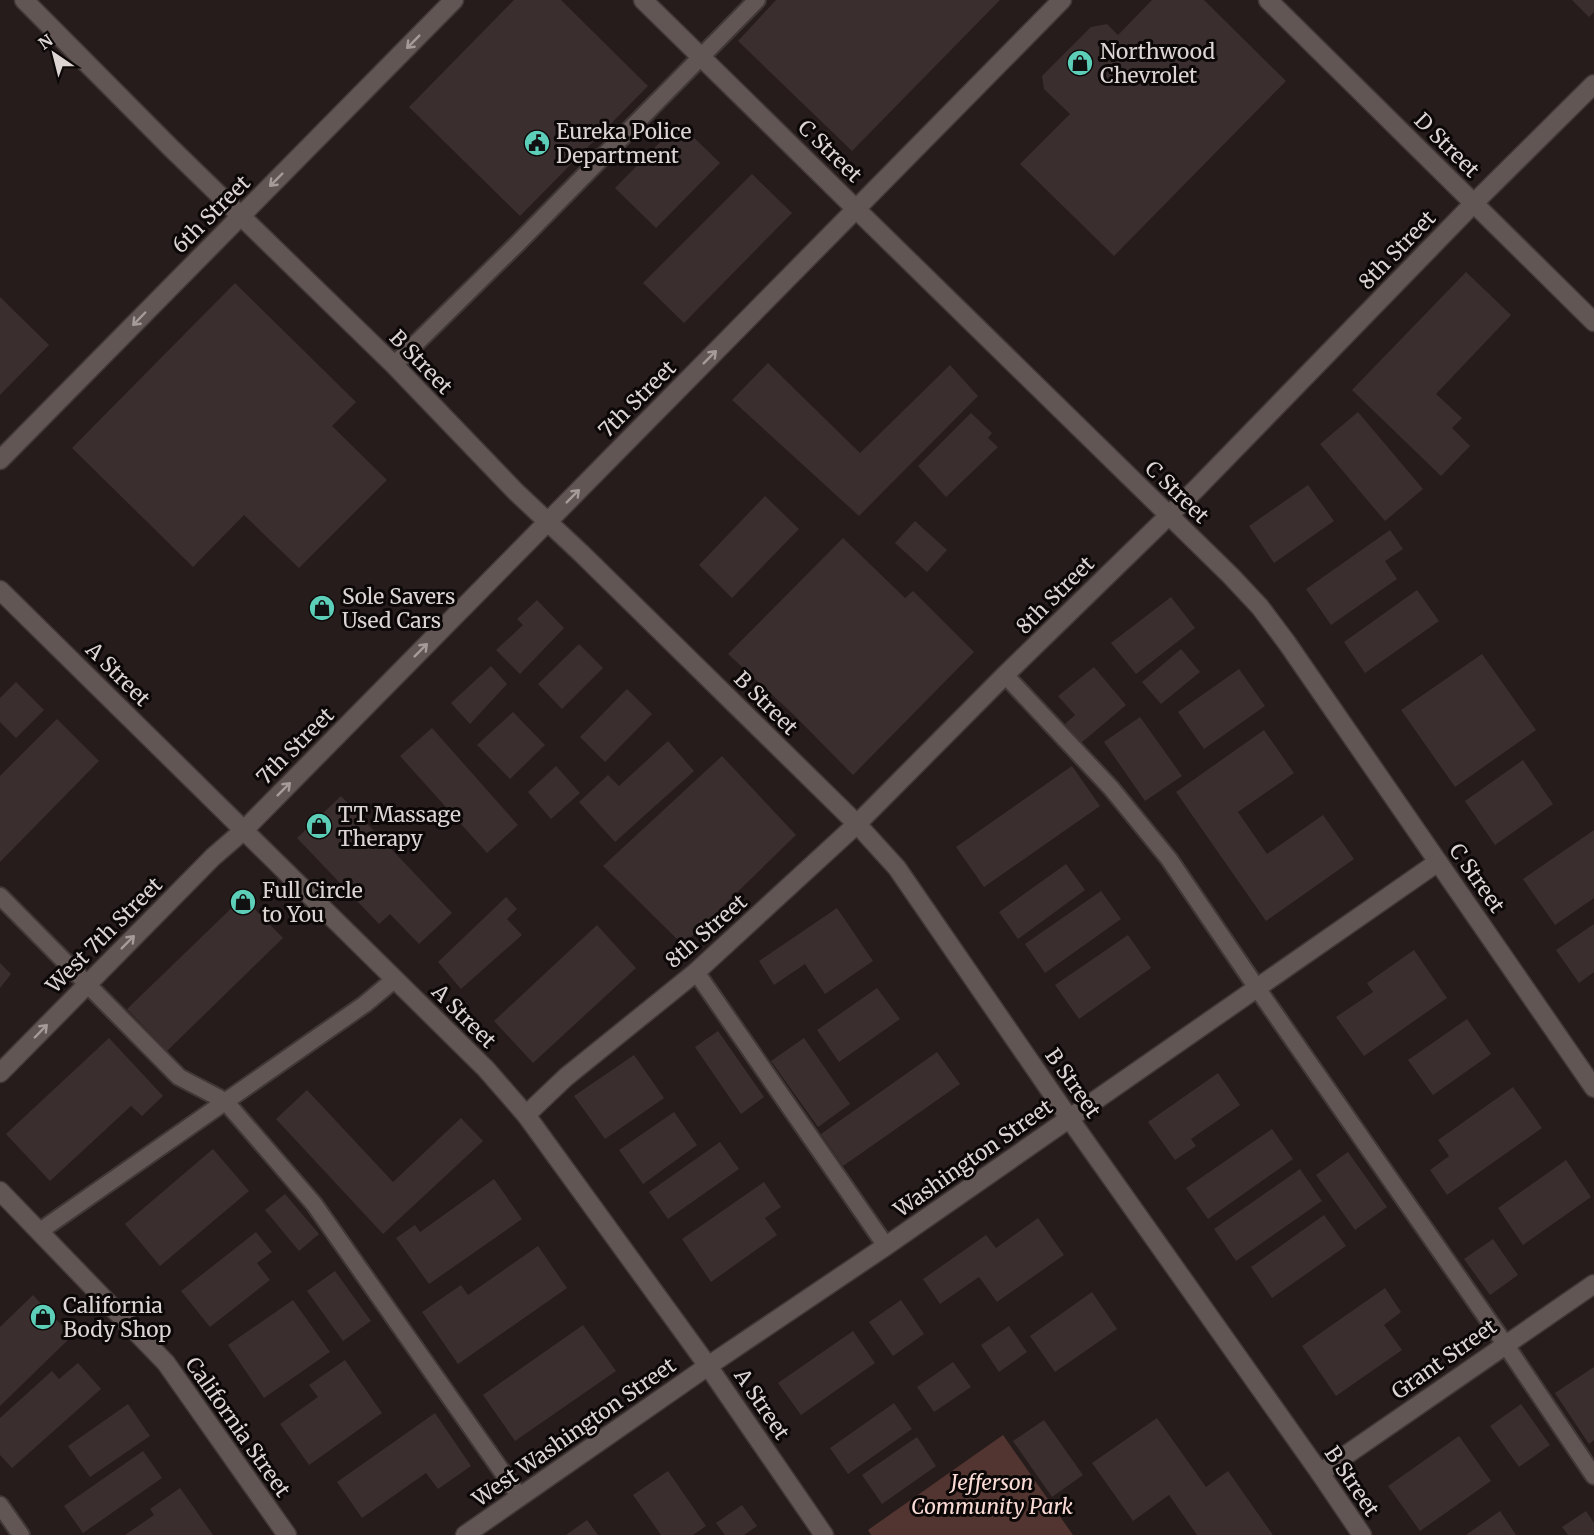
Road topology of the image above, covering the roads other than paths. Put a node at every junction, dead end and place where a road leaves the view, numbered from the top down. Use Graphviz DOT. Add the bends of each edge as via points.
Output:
graph roads {
  1 [pos="24,0"];
  2 [pos="454,0"];
  3 [pos="643,0"];
  4 [pos="757,0"];
  5 [pos="1062,0"];
  6 [pos="1268,0"];
  7 [pos="701,58"];
  8 [pos="1594,84"];
  9 [pos="1474,203"];
  10 [pos="856,209"];
  11 [pos="241,216"];
  12 [pos="1594,322"];
  13 [pos="394,365"];
  14 [pos="0,460"];
  15 [pos="1168,514"];
  16 [pos="547,522"];
  17 [pos="0,590"];
  18 [pos="1005,675"];
  19 [pos="857,824"];
  20 [pos="243,831"];
  21 [pos="1438,862"];
  22 [pos="0,896"];
  23 [pos="696,972"];
  24 [pos="395,979"];
  25 [pos="87,984"];
  26 [pos="1257,988"];
  27 [pos="0,1073"];
  28 [pos="1594,1088"];
  29 [pos="225,1101"];
  30 [pos="526,1115"];
  31 [pos="1070,1118"];
  32 [pos="0,1191"];
  33 [pos="40,1231"];
  34 [pos="886,1246"];
  35 [pos="1594,1284"];
  36 [pos="1505,1344"];
  37 [pos="708,1366"];
  38 [pos="1320,1473"];
  39 [pos="1594,1476"];
  40 [pos="520,1497"];
  41 [pos="0,1505"];
  42 [pos="21,1535"];
  43 [pos="287,1535"];
  44 [pos="465,1535"];
  45 [pos="824,1535"];
  46 [pos="1362,1535"];
  1 -- 11 [label="street, B Street"];
  2 -- 11 [label="street, 6th Street, one-way"];
  3 -- 7 [label="street, C Street"];
  4 -- 7 [label="lane"];
  5 -- 10 [label="street, 7th Street"];
  6 -- 9 [label="street, D Street"];
  7 -- 10 [label="street, C Street"];
  7 -- 13 [label="lane"];
  8 -- 9 [label="street, 8th Street"];
  9 -- 12 [label="street, D Street"];
  9 -- 15 [label="street, 8th Street"];
  10 -- 15 [label="street, C Street"];
  16 -- 10 [label="street, 7th Street, one-way"];
  11 -- 13 [label="street, B Street"];
  11 -- 14 [label="street, 6th Street, one-way"];
  13 -- 16 [label="street, B Street"];
  15 -- 18 [label="street, 8th Street"];
  15 -- 21 [label="street, C Street" via="1260,607"];
  16 -- 19 [label="street, B Street"];
  20 -- 16 [label="street, 7th Street, one-way"];
  17 -- 20 [label="street, A Street"];
  18 -- 19 [label="street, 8th Street"];
  18 -- 26 [label="lane" via="1111,788 1169,859"];
  19 -- 23 [label="street, 8th Street"];
  19 -- 31 [label="street, B Street" via="897,868"];
  20 -- 24 [label="street, A Street"];
  25 -- 20 [label="street, West 7th Street, one-way"];
  21 -- 26 [label="street, Washington Street"];
  21 -- 28 [label="street, C Street"];
  22 -- 25 [label="lane"];
  23 -- 30 [label="street, 8th Street" via="566,1077"];
  23 -- 34 [label="lane"];
  24 -- 29 [label="lane"];
  24 -- 30 [label="street, A Street" via="486,1069"];
  27 -- 25 [label="street, West 7th Street, one-way"];
  25 -- 29 [label="lane" via="179,1077"];
  26 -- 31 [label="street, Washington Street"];
  26 -- 36 [label="lane"];
  29 -- 33 [label="lane"];
  29 -- 40 [label="lane" via="314,1204"];
  30 -- 37 [label="street, A Street"];
  31 -- 34 [label="street, Washington Street"];
  31 -- 38 [label="street, B Street"];
  32 -- 33 [label="street, California Street"];
  33 -- 43 [label="street, California Street" via="166,1363"];
  34 -- 37 [label="street, Washington Street"];
  35 -- 36 [label="street, Grant Street"];
  36 -- 38 [label="street, Grant Street"];
  36 -- 39 [label="lane"];
  37 -- 40 [label="street, West Washington Street"];
  37 -- 45 [label="street, A Street"];
  38 -- 46 [label="street, B Street"];
  40 -- 44 [label="street, West Washington Street"];
  41 -- 42 [label="lane"];
}
